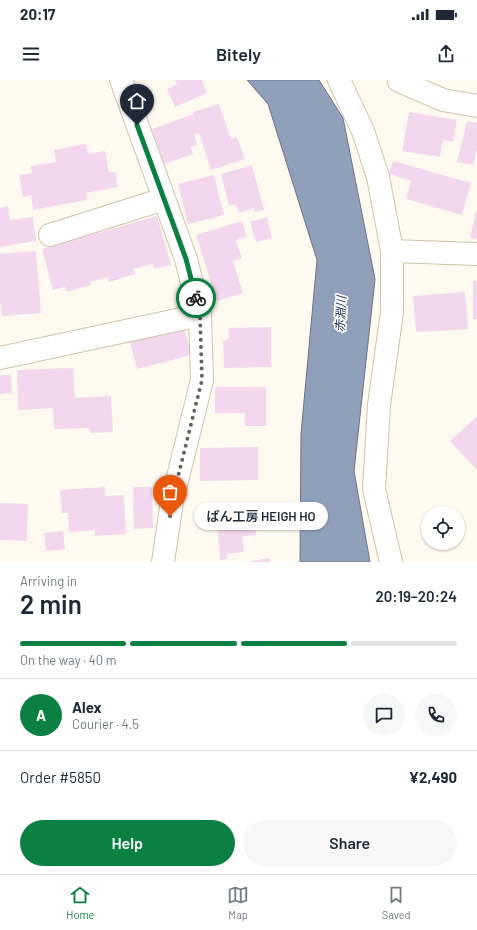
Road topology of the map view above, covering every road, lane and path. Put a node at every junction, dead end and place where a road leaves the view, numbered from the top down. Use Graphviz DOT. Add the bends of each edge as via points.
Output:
graph roads {
  1 [pos="121,80"];
  2 [pos="339,80"];
  3 [pos="399,80"];
  4 [pos="477,106"];
  5 [pos="164,199"];
  6 [pos="50,235"];
  7 [pos="392,251"];
  8 [pos="477,254"];
  9 [pos="200,315"];
  10 [pos="0,358"];
  11 [pos="163,562"];
  12 [pos="391,562"];
  1 -- 5 [label="street"];
  2 -- 7 [label="street" via="363,131 378,177"];
  3 -- 4 [label="street" via="443,100"];
  5 -- 6 [label="street"];
  5 -- 9 [label="street" via="186,259"];
  7 -- 8 [label="street"];
  7 -- 12 [label="street" via="392,312 379,405 374,489"];
  9 -- 10 [label="street"];
  9 -- 11 [label="street" via="202,380 172,501"];
}
